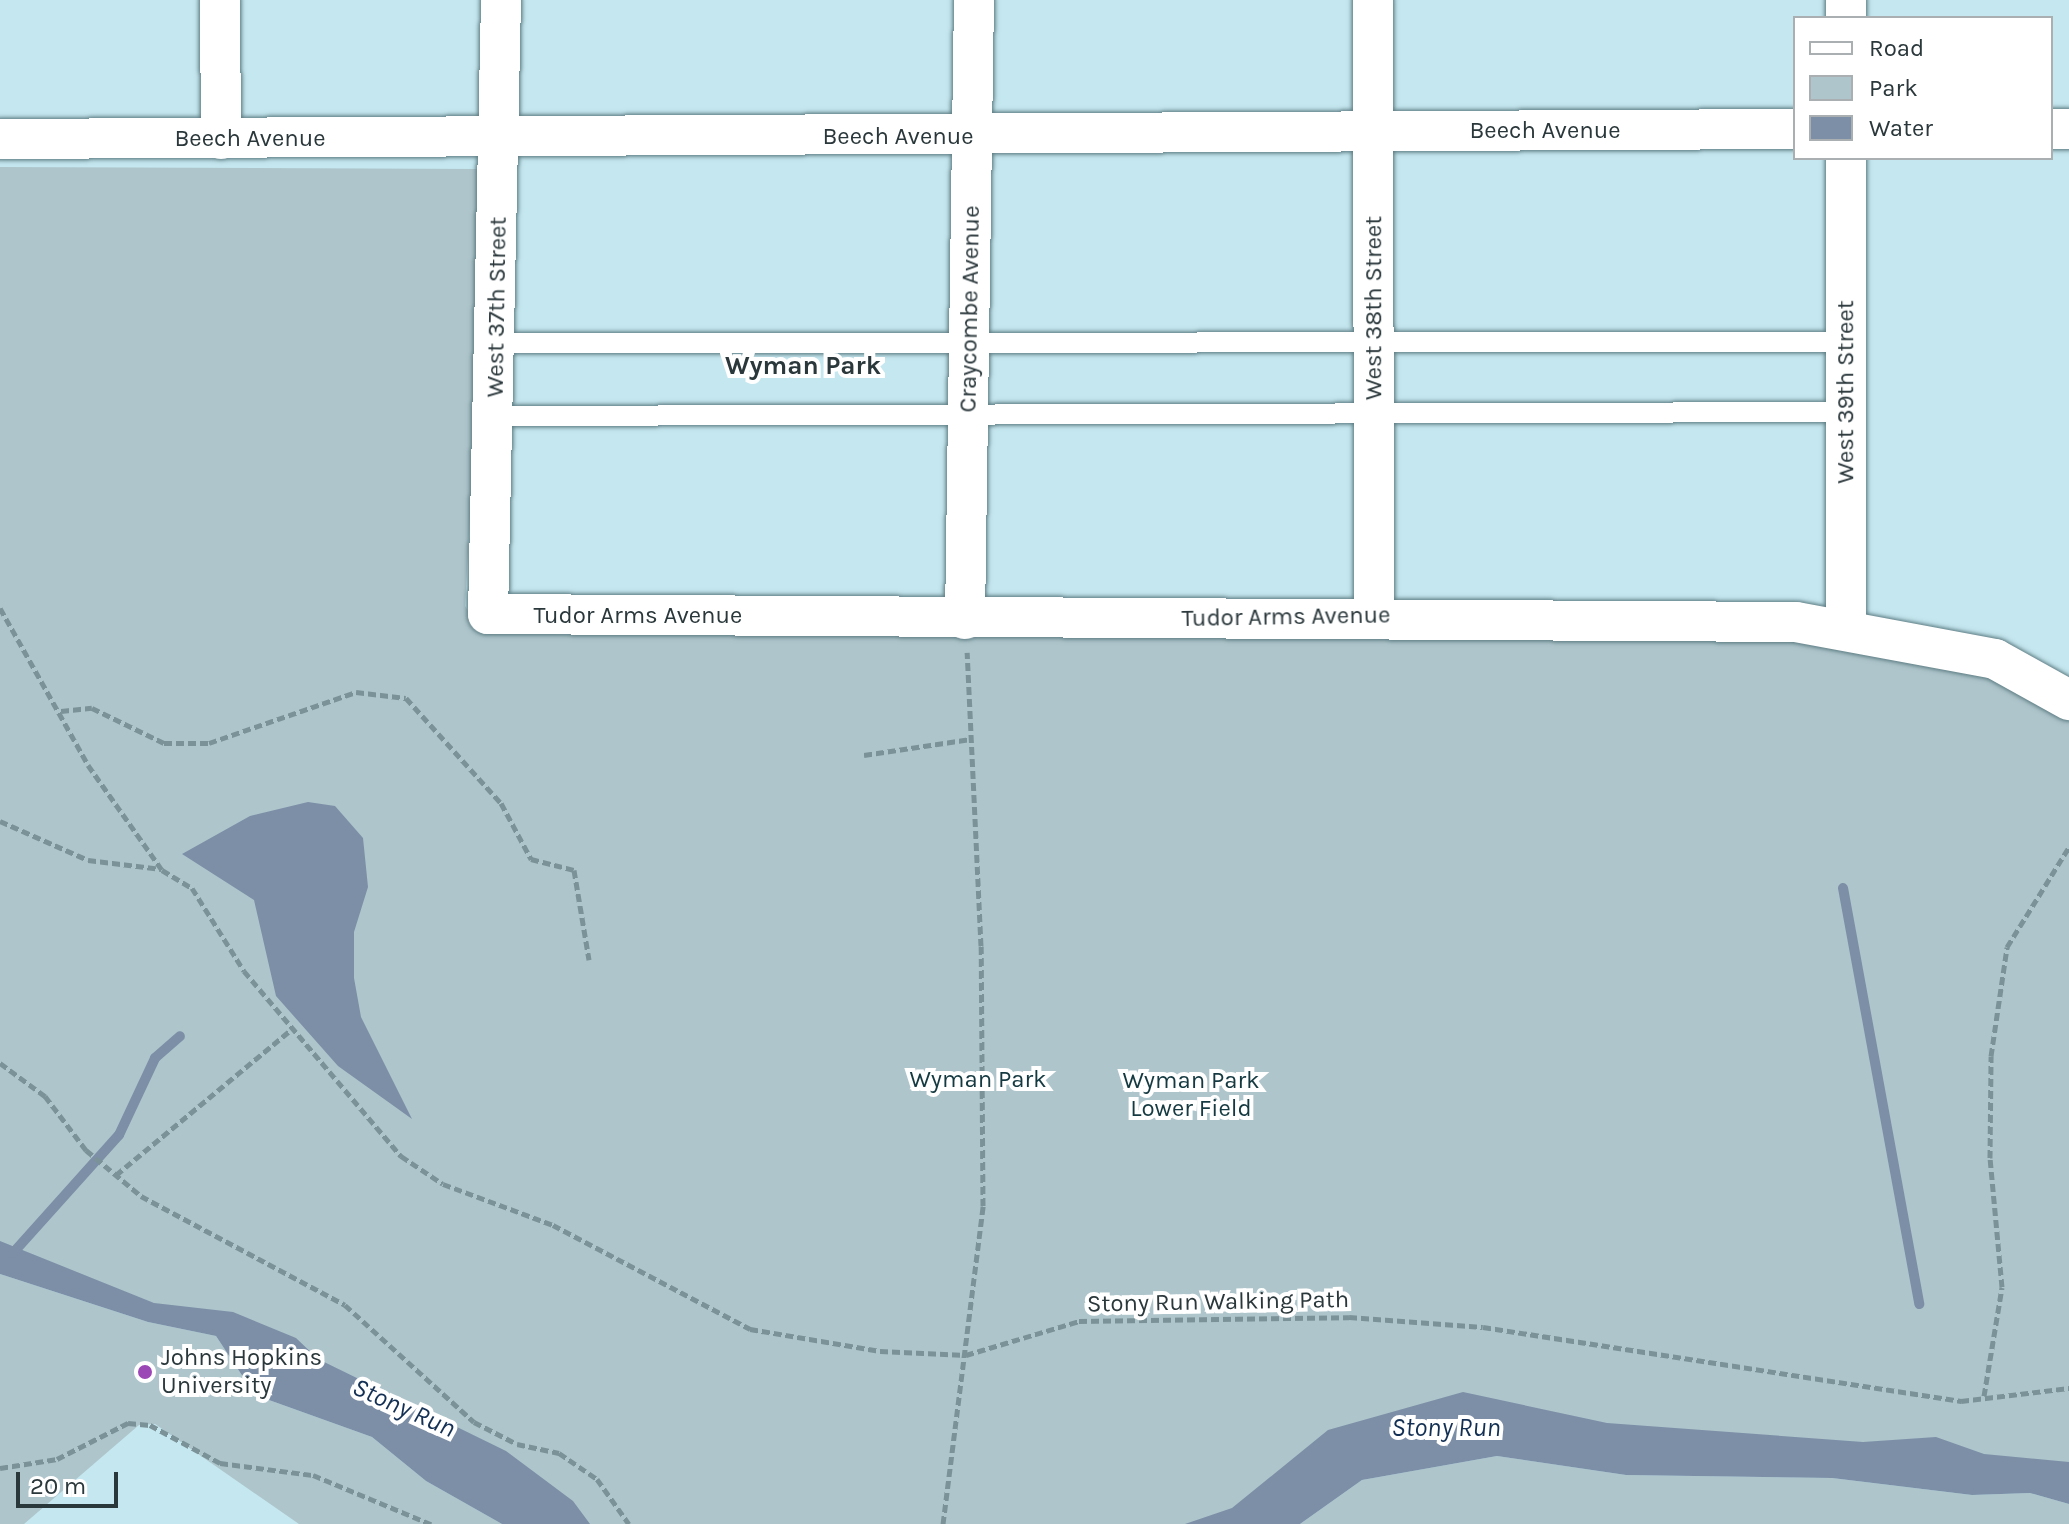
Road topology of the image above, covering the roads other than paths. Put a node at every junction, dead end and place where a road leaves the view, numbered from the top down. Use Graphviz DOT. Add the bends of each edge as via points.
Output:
graph roads {
  1 [pos="220,0"];
  2 [pos="501,0"];
  3 [pos="974,0"];
  4 [pos="1373,0"];
  5 [pos="1793,129"];
  6 [pos="1373,132"];
  7 [pos="972,136"];
  8 [pos="0,139"];
  9 [pos="221,139"];
  10 [pos="501,140"];
  11 [pos="1846,160"];
  12 [pos="969,340"];
  13 [pos="1374,342"];
  14 [pos="1846,342"];
  15 [pos="496,343"];
  16 [pos="1846,412"];
  17 [pos="968,414"];
  18 [pos="1374,414"];
  19 [pos="494,416"];
  20 [pos="488,614"];
  21 [pos="1374,616"];
  22 [pos="965,619"];
  23 [pos="1846,626"];
  24 [pos="2069,700"];
  1 -- 9 [label="street"];
  2 -- 10 [label="street, West 37th Street"];
  3 -- 7 [label="street, Craycombe Avenue"];
  4 -- 6 [label="street, West 38th Street"];
  5 -- 6 [label="street, Beech Avenue"];
  6 -- 7 [label="street, Beech Avenue"];
  6 -- 13 [label="street, West 38th Street"];
  7 -- 10 [label="street, Beech Avenue"];
  7 -- 12 [label="street, Craycombe Avenue"];
  8 -- 9 [label="street, Beech Avenue"];
  9 -- 10 [label="street, Beech Avenue"];
  10 -- 15 [label="street, West 37th Street"];
  11 -- 14 [label="street, West 39th Street"];
  12 -- 13 [label="lane"];
  12 -- 15 [label="lane"];
  12 -- 17 [label="street, Craycombe Avenue"];
  13 -- 14 [label="lane"];
  13 -- 18 [label="street, West 38th Street"];
  14 -- 16 [label="street, West 39th Street"];
  15 -- 19 [label="street, West 37th Street"];
  16 -- 18 [label="lane"];
  16 -- 23 [label="street, West 39th Street"];
  17 -- 18 [label="lane"];
  17 -- 19 [label="lane"];
  17 -- 22 [label="street, Craycombe Avenue"];
  18 -- 21 [label="street, West 38th Street"];
  19 -- 20 [label="street, West 37th Street"];
  20 -- 22 [label="street, Tudor Arms Avenue"];
  21 -- 22 [label="street, Tudor Arms Avenue"];
  21 -- 23 [label="street, Tudor Arms Avenue" via="1689,616"];
  23 -- 24 [label="street, Tudor Arms Avenue" via="1995,659"];
}
